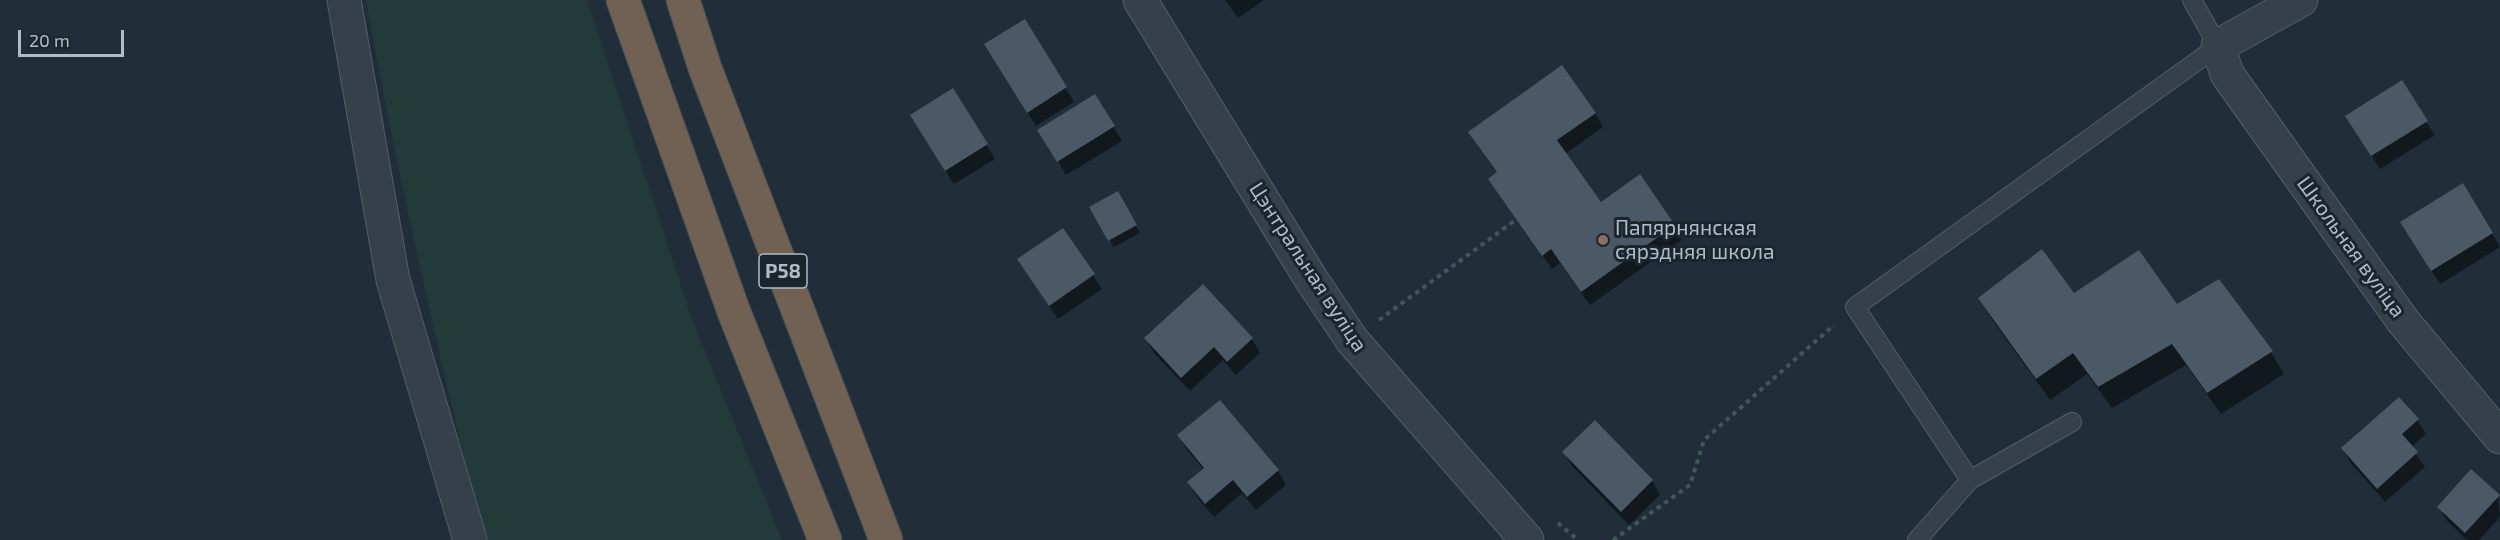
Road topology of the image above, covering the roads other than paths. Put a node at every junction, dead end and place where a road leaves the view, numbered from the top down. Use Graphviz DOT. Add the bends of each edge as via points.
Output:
graph roads {
  1 [pos="345,0"];
  2 [pos="623,0"];
  3 [pos="683,0"];
  4 [pos="1140,0"];
  5 [pos="2192,0"];
  6 [pos="2301,0"];
  7 [pos="2218,46"];
  8 [pos="2072,422"];
  9 [pos="2500,437"];
  10 [pos="1970,480"];
  11 [pos="470,540"];
  12 [pos="825,540"];
  13 [pos="886,540"];
  14 [pos="1527,540"];
  15 [pos="1917,540"];
  1 -- 11 [label="street" via="393,280"];
  2 -- 12 [label="highway, Р58" via="734,312"];
  3 -- 13 [label="highway, Р58" via="705,68"];
  4 -- 14 [label="street, Цэнтральная вуліца" via="1352,340"];
  5 -- 7 [label="lane"];
  6 -- 7 [label="street"];
  7 -- 9 [label="street, Школьная вуліца" via="2227,74 2403,321"];
  7 -- 10 [label="lane" via="1855,307"];
  8 -- 10 [label="lane"];
  10 -- 15 [label="lane"];
}
